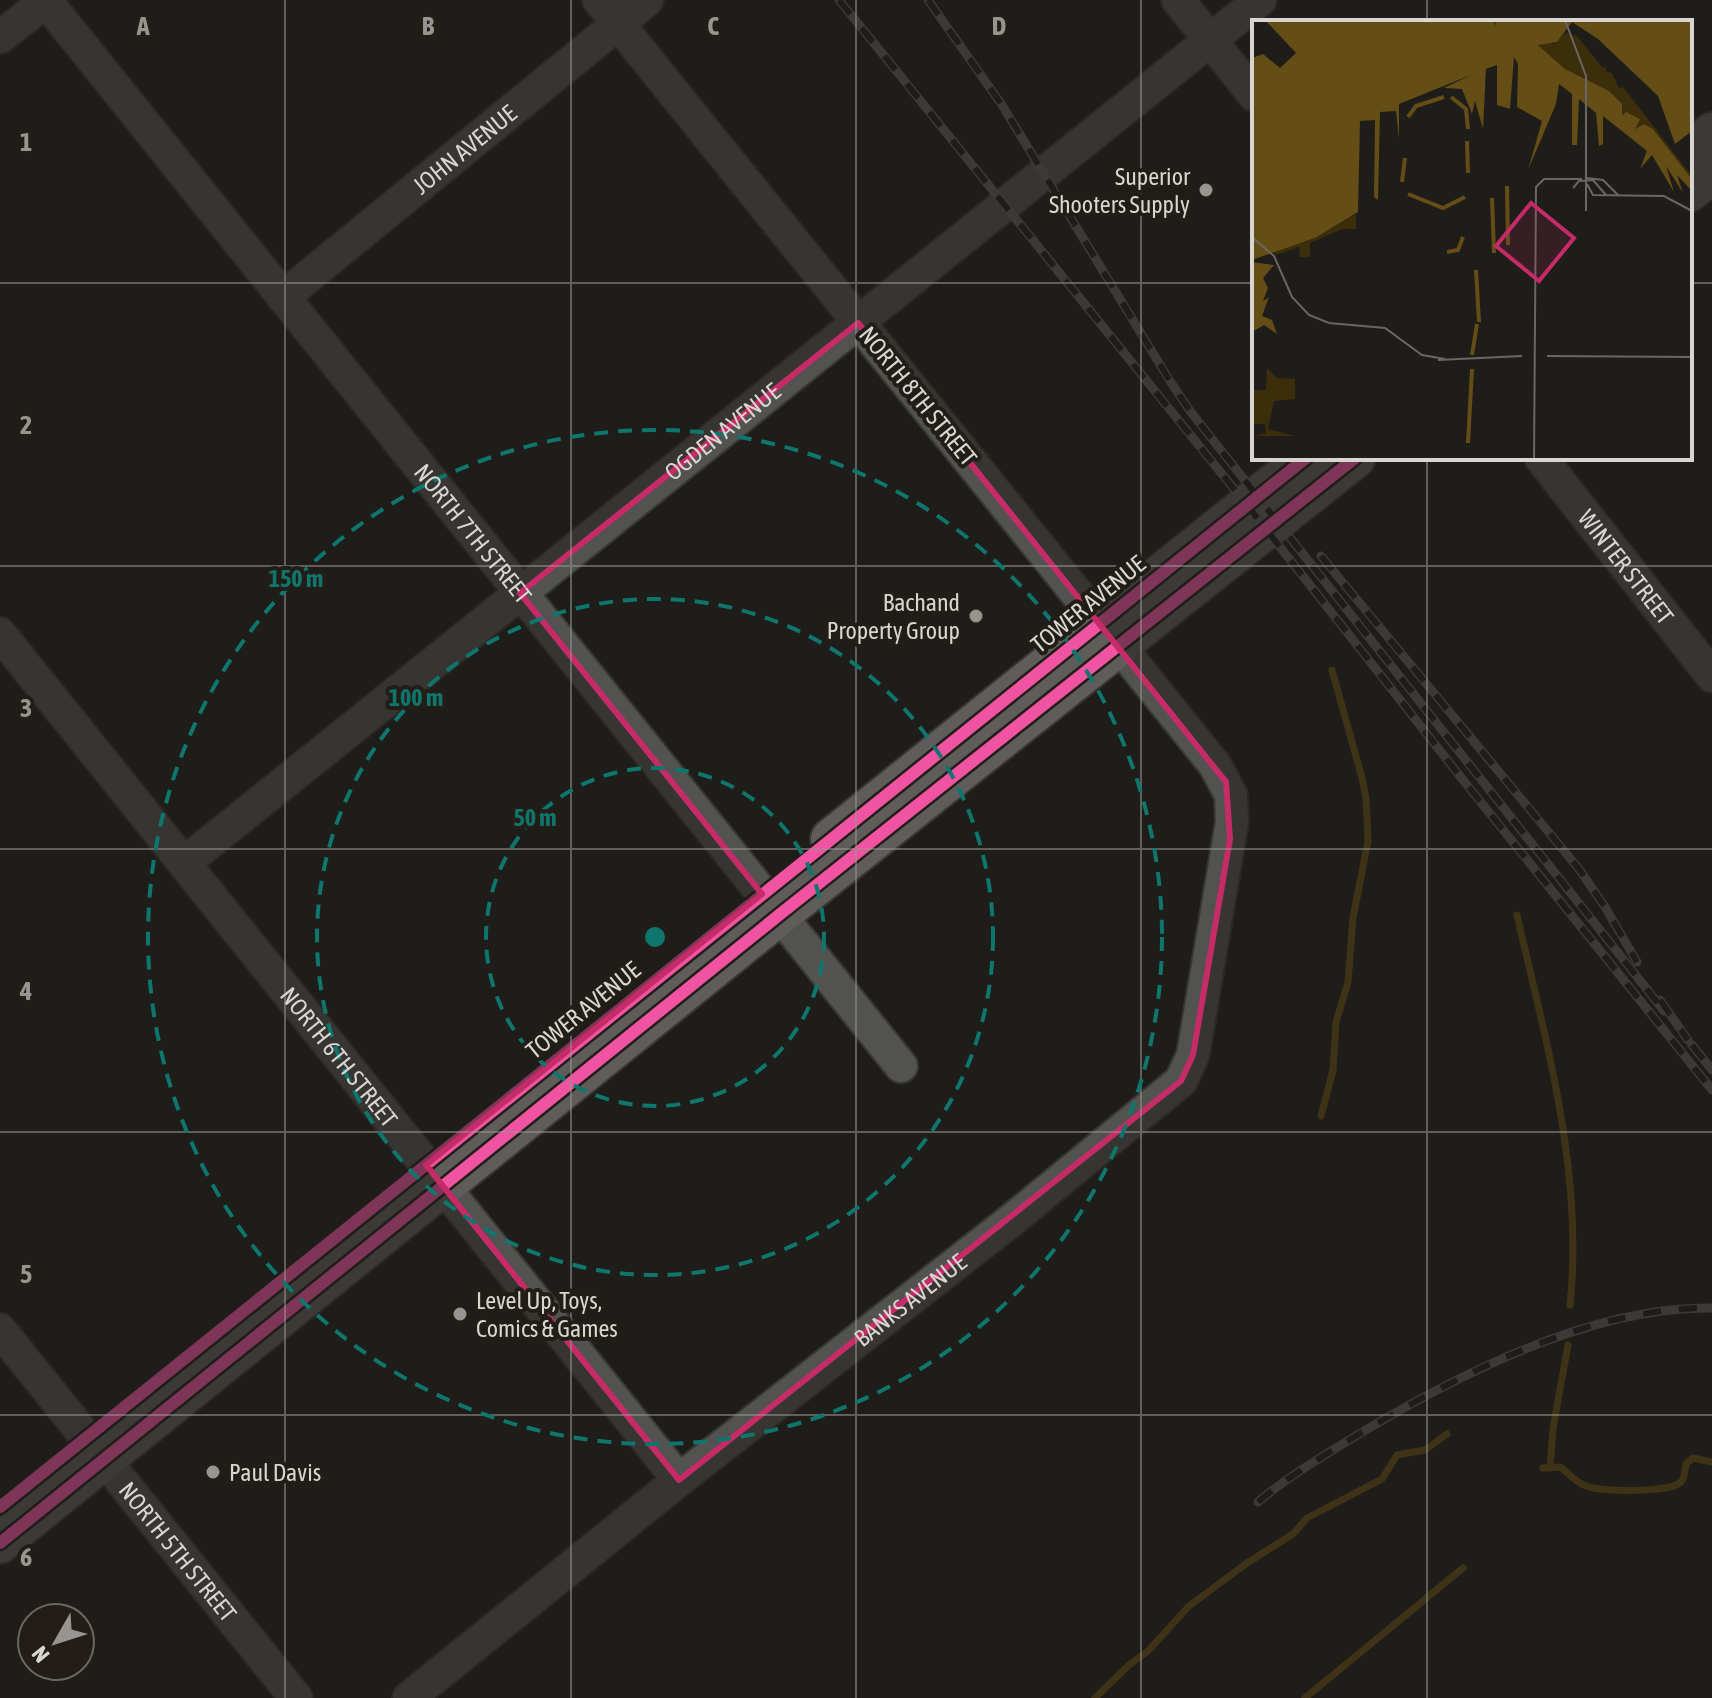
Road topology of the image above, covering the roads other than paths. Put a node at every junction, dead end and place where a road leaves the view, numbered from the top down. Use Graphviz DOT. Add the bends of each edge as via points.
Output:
graph roads {
  1 [pos="647,0"];
  2 [pos="1178,0"];
  3 [pos="1260,0"];
  4 [pos="45,1"];
  5 [pos="609,12"];
  6 [pos="0,37"];
  7 [pos="1210,40"];
  8 [pos="1252,92"];
  9 [pos="1712,133"];
  10 [pos="1692,149"];
  11 [pos="1712,173"];
  12 [pos="1692,189"];
  13 [pos="283,297"];
  14 [pos="858,323"];
  15 [pos="1304,460"];
  16 [pos="1352,460"];
  17 [pos="1543,460"];
  18 [pos="520,593"];
  19 [pos="0,634"];
  20 [pos="1110,634"];
  21 [pos="1708,665"];
  22 [pos="1231,795"];
  23 [pos="184,863"];
  24 [pos="771,904"];
  25 [pos="901,1066"];
  26 [pos="435,1175"];
  27 [pos="0,1330"];
  28 [pos="95,1449"];
  29 [pos="679,1480"];
  30 [pos="0,1507"];
  31 [pos="0,1543"];
  32 [pos="296,1698"];
  33 [pos="409,1698"];
  1 -- 5 [label="street, JOHN AVENUE"];
  2 -- 7 [label="street"];
  3 -- 7 [label="street, OGDEN AVENUE"];
  4 -- 6 [label="street"];
  4 -- 13 [label="street, NORTH 7TH STREET"];
  5 -- 13 [label="street, JOHN AVENUE"];
  5 -- 14 [label="street, NORTH 8TH STREET"];
  7 -- 8 [label="street"];
  7 -- 14 [label="street, OGDEN AVENUE"];
  9 -- 10 [label="main road"];
  11 -- 12 [label="main road"];
  13 -- 18 [label="street, NORTH 7TH STREET"];
  14 -- 18 [label="street, OGDEN AVENUE"];
  14 -- 20 [label="street, NORTH 8TH STREET"];
  15 -- 20 [label="main road, TOWER AVENUE"];
  16 -- 20 [label="main road, TOWER AVENUE"];
  17 -- 21 [label="street, WINTER STREET"];
  18 -- 23 [label="street, OGDEN AVENUE"];
  18 -- 24 [label="street, NORTH 7TH STREET"];
  19 -- 23 [label="street, NORTH 6TH STREET"];
  20 -- 22 [label="street, NORTH 8TH STREET" via="1215,765"];
  20 -- 24 [label="main road, TOWER AVENUE"];
  22 -- 29 [label="street, BANKS AVENUE" via="1230,839 1193,1055 1181,1081"];
  23 -- 26 [label="street, NORTH 6TH STREET"];
  24 -- 25 [label="street, NORTH 7TH STREET"];
  24 -- 26 [label="main road, TOWER AVENUE"];
  26 -- 28 [label="main road, TOWER AVENUE"];
  26 -- 29 [label="street, NORTH 6TH STREET"];
  27 -- 28 [label="street, NORTH 5TH STREET"];
  28 -- 30 [label="main road, TOWER AVENUE"];
  28 -- 31 [label="main road, TOWER AVENUE"];
  28 -- 32 [label="street, NORTH 5TH STREET"];
  29 -- 33 [label="street, BANKS AVENUE"];
}
